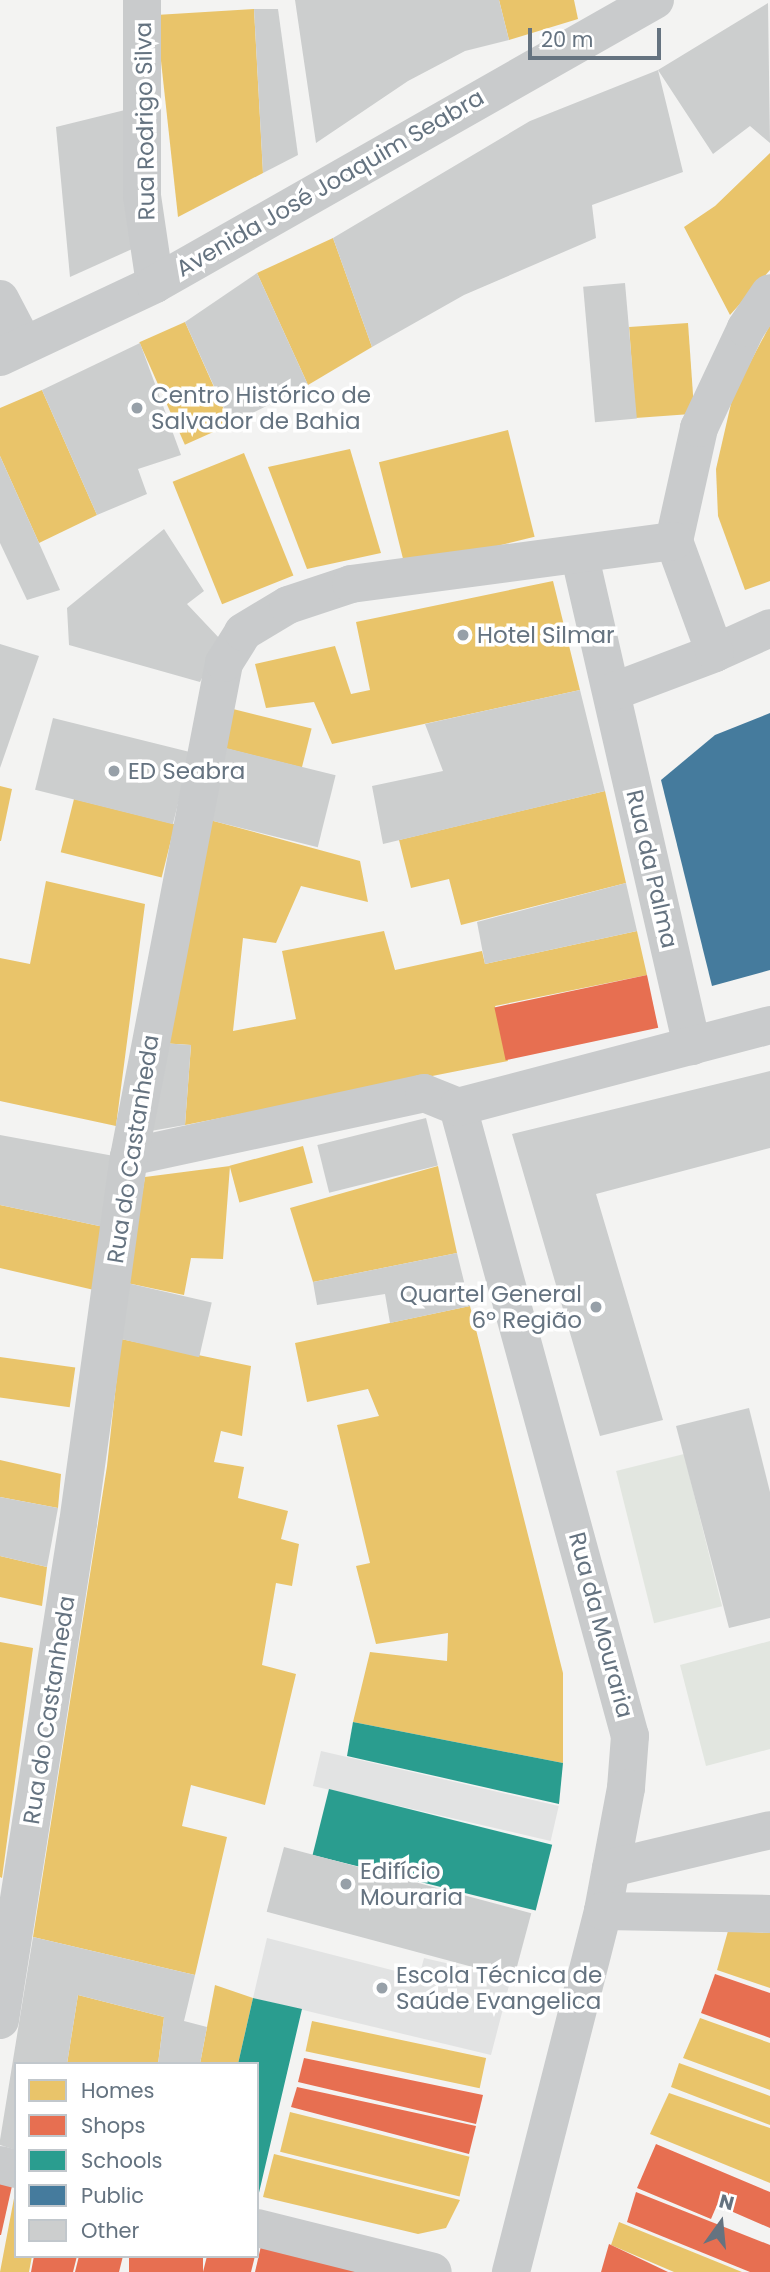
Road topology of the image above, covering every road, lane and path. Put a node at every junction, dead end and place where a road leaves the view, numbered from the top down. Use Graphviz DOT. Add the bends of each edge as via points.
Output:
graph roads {
  1 [pos="142,0"];
  2 [pos="655,0"];
  3 [pos="588,17"];
  4 [pos="155,284"];
  5 [pos="770,293"];
  6 [pos="0,299"];
  7 [pos="12,351"];
  8 [pos="674,541"];
  9 [pos="580,556"];
  10 [pos="770,628"];
  11 [pos="715,653"];
  12 [pos="612,692"];
  13 [pos="770,1025"];
  14 [pos="692,1046"];
  15 [pos="458,1107"];
  16 [pos="129,1157"];
  17 [pos="770,1830"];
  18 [pos="611,1868"];
  19 [pos="603,1912"];
  20 [pos="770,1914"];
  21 [pos="0,2020"];
  22 [pos="259,2228"];
  23 [pos="433,2272"];
  24 [pos="511,2272"];
  1 -- 4 [label="street, Rua Rodrigo Silva" via="142,196"];
  2 -- 3 [label="street, Avenida José Joaquim Seabra"];
  3 -- 4 [label="street, Avenida José Joaquim Seabra"];
  4 -- 7 [label="street, Avenida José Joaquim Seabra"];
  5 -- 8 [label="street" via="746,328 699,428"];
  6 -- 7 [label="street"];
  8 -- 9 [label="street, Rua do Castanheda"];
  8 -- 11 [label="street"];
  9 -- 12 [label="street, Rua da Palma"];
  9 -- 16 [label="street, Rua do Castanheda" via="351,584 288,605 243,632 224,663"];
  10 -- 11 [label="street"];
  11 -- 12 [label="street"];
  12 -- 14 [label="street, Rua da Palma"];
  13 -- 14 [label="street"];
  14 -- 15 [label="street"];
  15 -- 16 [label="street" via="424,1093"];
  15 -- 18 [label="street, Rua da Mouraria" via="630,1736"];
  16 -- 21 [label="street, Rua do Castanheda" via="78,1523"];
  17 -- 18 [label="street"];
  18 -- 19 [label="street, Rua da Mouraria"];
  19 -- 20 [label="street"];
  19 -- 24 [label="street, Rua da Mouraria"];
  22 -- 23 [label="street"];
}
